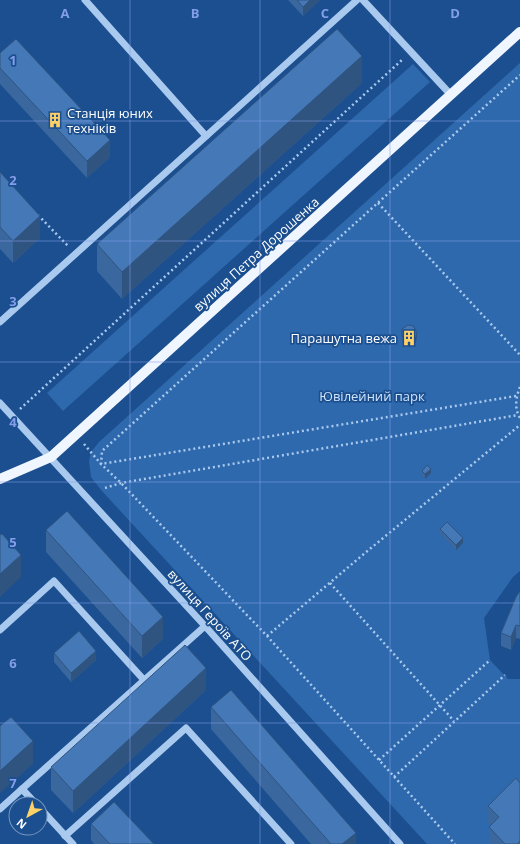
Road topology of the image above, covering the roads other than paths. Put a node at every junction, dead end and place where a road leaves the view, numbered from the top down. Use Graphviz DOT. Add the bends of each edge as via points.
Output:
graph roads {
  1 [pos="85,0"];
  2 [pos="357,0"];
  3 [pos="363,0"];
  4 [pos="520,32"];
  5 [pos="451,95"];
  6 [pos="206,136"];
  7 [pos="0,322"];
  8 [pos="0,403"];
  9 [pos="51,457"];
  10 [pos="0,479"];
  11 [pos="204,626"];
  12 [pos="0,630"];
  13 [pos="144,680"];
  14 [pos="22,789"];
  15 [pos="29,796"];
  16 [pos="0,809"];
  17 [pos="48,817"];
  18 [pos="65,836"];
  19 [pos="73,844"];
  20 [pos="292,844"];
  21 [pos="400,844"];
  1 -- 6 [label="street"];
  2 -- 6 [label="street"];
  3 -- 5 [label="street"];
  4 -- 5 [label="main road, вулиця Петра Дорошенка"];
  5 -- 9 [label="main road, вулиця Петра Дорошенка"];
  6 -- 7 [label="street"];
  8 -- 9 [label="street, вулиця Героїв АТО"];
  9 -- 10 [label="main road, вулиця Петра Дорошенка"];
  9 -- 11 [label="street, вулиця Героїв АТО"];
  11 -- 13 [label="street"];
  11 -- 21 [label="street, вулиця Героїв АТО"];
  12 -- 13 [label="street" via="54,581"];
  13 -- 14 [label="street"];
  14 -- 15 [label="street"];
  14 -- 16 [label="street"];
  17 -- 18 [label="street"];
  18 -- 19 [label="street"];
  18 -- 20 [label="street" via="186,728"];
}
